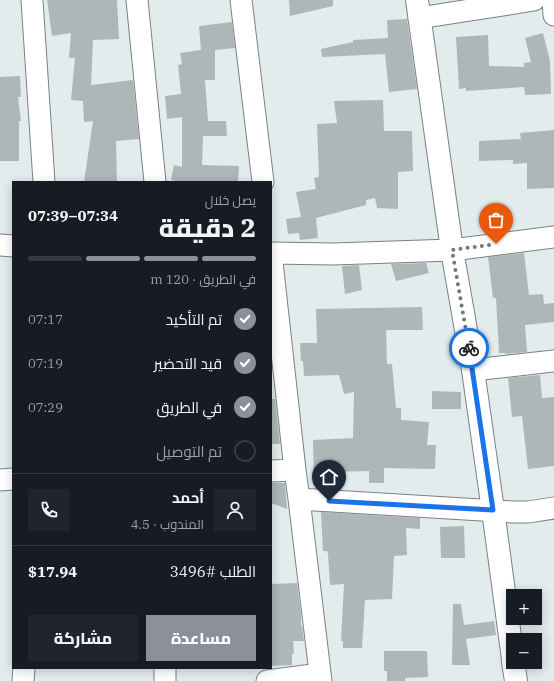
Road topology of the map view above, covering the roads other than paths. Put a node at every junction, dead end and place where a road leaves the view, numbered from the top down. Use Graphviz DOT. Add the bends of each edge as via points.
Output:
graph roads {
  1 [pos="32,0"];
  2 [pos="137,0"];
  3 [pos="241,0"];
  4 [pos="534,0"];
  5 [pos="553,0"];
  6 [pos="418,9"];
  7 [pos="554,14"];
  8 [pos="44,181"];
  9 [pos="155,181"];
  10 [pos="262,181"];
  11 [pos="554,237"];
  12 [pos="0,245"];
  13 [pos="12,246"];
  14 [pos="452,250"];
  15 [pos="272,253"];
  16 [pos="272,262"];
  17 [pos="554,361"];
  18 [pos="473,370"];
  19 [pos="295,470"];
  20 [pos="272,471"];
  21 [pos="12,479"];
  22 [pos="0,480"];
  23 [pos="299,499"];
  24 [pos="554,508"];
  25 [pos="493,510"];
  26 [pos="510,633"];
  27 [pos="24,669"];
  28 [pos="165,669"];
  29 [pos="514,669"];
  30 [pos="320,677"];
  31 [pos="23,681"];
  32 [pos="166,681"];
  33 [pos="267,681"];
  34 [pos="516,681"];
  1 -- 8 [label="street"];
  2 -- 9 [label="street"];
  3 -- 10 [label="street"];
  4 -- 6 [label="street"];
  5 -- 7 [label="street"];
  6 -- 14 [label="street"];
  11 -- 14 [label="street"];
  12 -- 13 [label="street"];
  14 -- 15 [label="street" via="333,254"];
  14 -- 18 [label="street"];
  16 -- 19 [label="street"];
  17 -- 18 [label="street"];
  18 -- 25 [label="street"];
  19 -- 20 [label="street"];
  19 -- 23 [label="street"];
  21 -- 22 [label="street"];
  23 -- 25 [label="street"];
  23 -- 30 [label="street"];
  24 -- 25 [label="street" via="528,512"];
  25 -- 26 [label="street"];
  27 -- 31 [label="street"];
  28 -- 32 [label="street"];
  29 -- 34 [label="street"];
  30 -- 33 [label="street"];
}
